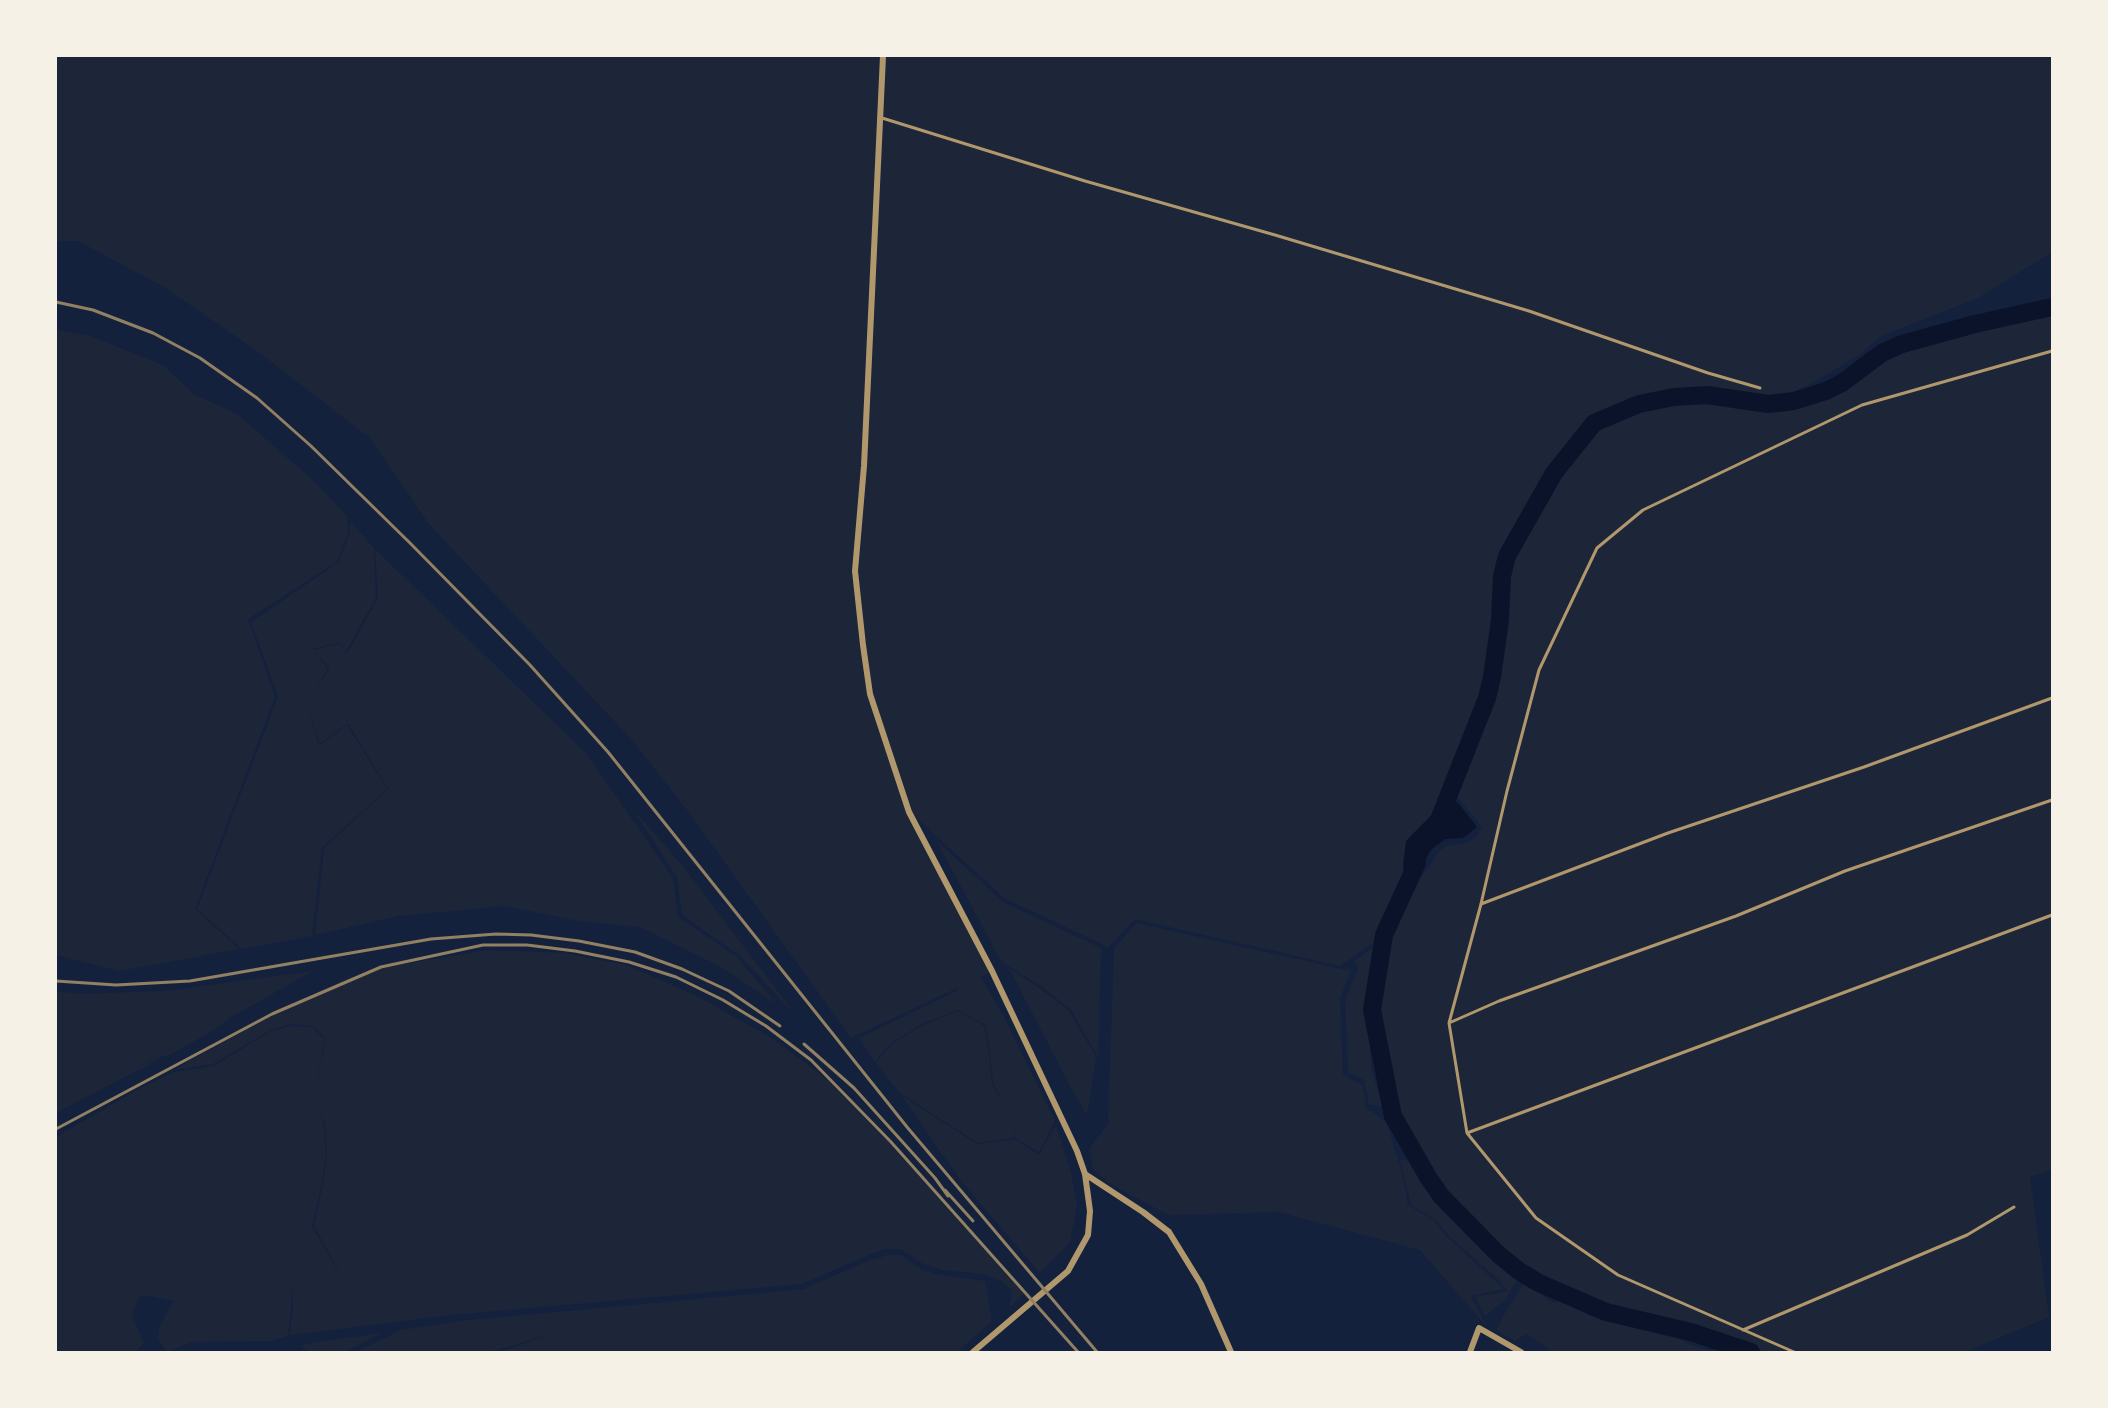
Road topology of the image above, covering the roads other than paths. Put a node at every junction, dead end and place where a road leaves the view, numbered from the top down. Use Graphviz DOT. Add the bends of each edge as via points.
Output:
graph roads {
  1 [pos="883,56"];
  2 [pos="881,118"];
  3 [pos="2052,351"];
  4 [pos="1760,388"];
  5 [pos="2052,698"];
  6 [pos="2052,800"];
  7 [pos="1481,904"];
  8 [pos="2052,915"];
  9 [pos="1449,1023"];
  10 [pos="1467,1133"];
  11 [pos="1085,1174"];
  12 [pos="2014,1207"];
  13 [pos="1743,1330"];
  14 [pos="973,1353"];
  15 [pos="1231,1353"];
  16 [pos="1470,1353"];
  17 [pos="1521,1353"];
  18 [pos="1794,1353"];
  1 -- 2 [label="street"];
  2 -- 4 [label="lane" via="1529,311"];
  2 -- 11 [label="street" via="855,571 870,694 909,812 992,971"];
  3 -- 7 [label="lane" via="1862,405 1642,510 1597,548 1539,669"];
  5 -- 7 [label="lane" via="1668,833"];
  6 -- 9 [label="lane" via="1845,871"];
  7 -- 9 [label="lane"];
  8 -- 10 [label="lane"];
  9 -- 10 [label="lane"];
  10 -- 13 [label="lane" via="1536,1218 1618,1275"];
  11 -- 14 [label="street" via="1090,1210 1088,1235 1074,1263"];
  11 -- 15 [label="street" via="1169,1232 1201,1284"];
  12 -- 13 [label="lane" via="1967,1235"];
  13 -- 18 [label="lane"];
  16 -- 17 [label="street" via="1479,1328"];
}
